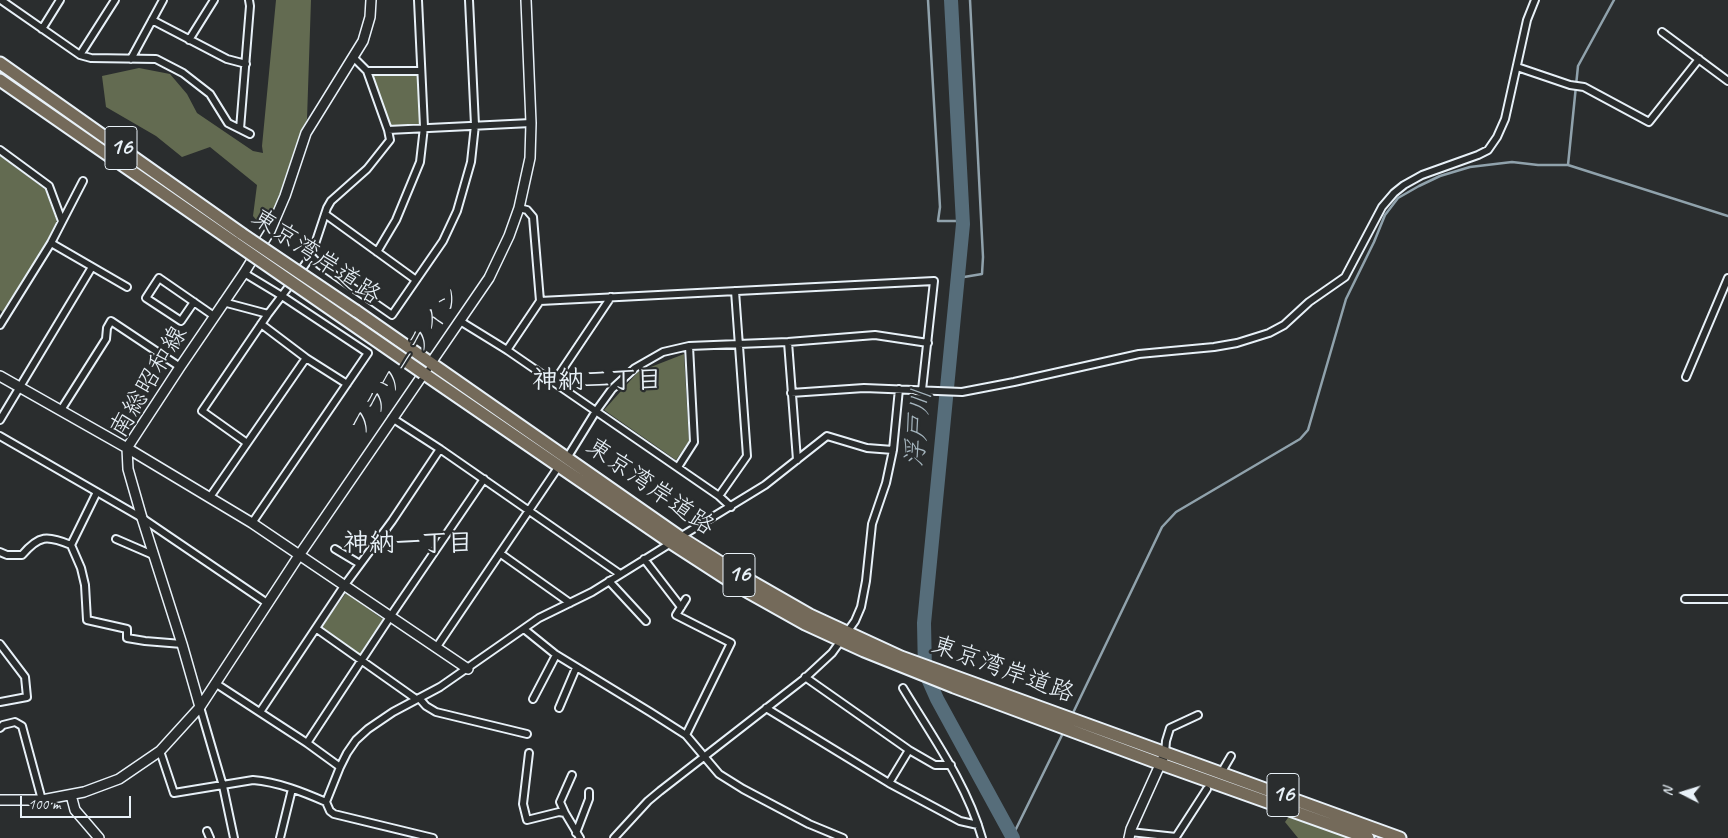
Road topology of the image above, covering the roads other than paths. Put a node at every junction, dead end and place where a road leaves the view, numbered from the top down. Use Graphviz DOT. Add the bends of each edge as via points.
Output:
graph roads {
  1 [pos="60,0"];
  2 [pos="115,0"];
  3 [pos="163,0"];
  4 [pos="214,0"];
  5 [pos="249,0"];
  6 [pos="371,0"];
  7 [pos="418,0"];
  8 [pos="469,0"];
  9 [pos="526,0"];
  10 [pos="1535,0"];
  11 [pos="1,1"];
  12 [pos="152,20"];
  13 [pos="42,28"];
  14 [pos="1662,32"];
  15 [pos="189,40"];
  16 [pos="80,54"];
  17 [pos="353,57"];
  18 [pos="130,59"];
  19 [pos="1699,59"];
  20 [pos="0,63"];
  21 [pos="246,64"];
  22 [pos="1517,67"];
  23 [pos="368,71"];
  24 [pos="420,71"];
  25 [pos="0,80"];
  26 [pos="1728,81"];
  27 [pos="531,122"];
  28 [pos="475,125"];
  29 [pos="424,127"];
  30 [pos="240,129"];
  31 [pos="388,130"];
  32 [pos="250,134"];
  33 [pos="0,150"];
  34 [pos="83,182"];
  35 [pos="519,208"];
  36 [pos="325,214"];
  37 [pos="62,221"];
  38 [pos="239,238"];
  39 [pos="51,243"];
  40 [pos="377,252"];
  41 [pos="311,256"];
  42 [pos="92,267"];
  43 [pos="244,273"];
  44 [pos="1728,278"];
  45 [pos="416,280"];
  46 [pos="127,287"];
  47 [pos="735,291"];
  48 [pos="282,296"];
  49 [pos="611,297"];
  50 [pos="540,301"];
  51 [pos="194,302"];
  52 [pos="223,302"];
  53 [pos="268,314"];
  54 [pos="214,316"];
  55 [pos="2,317"];
  56 [pos="460,321"];
  57 [pos="261,324"];
  58 [pos="0,325"];
  59 [pos="788,342"];
  60 [pos="737,343"];
  61 [pos="928,343"];
  62 [pos="689,346"];
  63 [pos="508,350"];
  64 [pos="306,358"];
  65 [pos="430,362"];
  66 [pos="180,366"];
  67 [pos="423,372"];
  68 [pos="0,376"];
  69 [pos="1686,377"];
  70 [pos="554,382"];
  71 [pos="346,384"];
  72 [pos="19,387"];
  73 [pos="899,389"];
  74 [pos="925,390"];
  75 [pos="791,393"];
  76 [pos="61,410"];
  77 [pos="596,411"];
  78 [pos="392,418"];
  79 [pos="0,420"];
  80 [pos="0,436"];
  81 [pos="246,443"];
  82 [pos="127,448"];
  83 [pos="440,449"];
  84 [pos="893,450"];
  85 [pos="796,460"];
  86 [pos="563,462"];
  87 [pos="678,467"];
  88 [pos="484,479"];
  89 [pos="97,492"];
  90 [pos="719,496"];
  91 [pos="210,498"];
  92 [pos="731,507"];
  93 [pos="530,511"];
  94 [pos="142,518"];
  95 [pos="252,523"];
  96 [pos="116,539"];
  97 [pos="675,540"];
  98 [pos="71,545"];
  99 [pos="335,549"];
  100 [pos="0,552"];
  101 [pos="300,554"];
  102 [pos="501,554"];
  103 [pos="153,555"];
  104 [pos="644,560"];
  105 [pos="360,564"];
  106 [pos="620,574"];
  107 [pos="608,581"];
  108 [pos="344,586"];
  109 [pos="686,599"];
  110 [pos="1685,599"];
  111 [pos="1728,600"];
  112 [pos="267,603"];
  113 [pos="570,603"];
  114 [pos="681,607"];
  115 [pos="390,617"];
  116 [pos="646,621"];
  117 [pos="524,628"];
  118 [pos="317,629"];
  119 [pos="845,637"];
  120 [pos="0,644"];
  121 [pos="182,644"];
  122 [pos="436,648"];
  123 [pos="556,655"];
  124 [pos="361,661"];
  125 [pos="576,668"];
  126 [pos="468,669"];
  127 [pos="806,677"];
  128 [pos="215,683"];
  129 [pos="903,688"];
  130 [pos="418,699"];
  131 [pos="533,700"];
  132 [pos="0,702"];
  133 [pos="200,707"];
  134 [pos="559,708"];
  135 [pos="766,708"];
  136 [pos="260,712"];
  137 [pos="1198,715"];
  138 [pos="0,728"];
  139 [pos="527,734"];
  140 [pos="686,735"];
  141 [pos="307,743"];
  142 [pos="908,750"];
  143 [pos="160,751"];
  144 [pos="529,753"];
  145 [pos="1165,753"];
  146 [pos="704,756"];
  147 [pos="1231,756"];
  148 [pos="1160,764"];
  149 [pos="951,765"];
  150 [pos="340,767"];
  151 [pos="1224,768"];
  152 [pos="572,775"];
  153 [pos="889,783"];
  154 [pos="223,786"];
  155 [pos="292,789"];
  156 [pos="1208,789"];
  157 [pos="589,792"];
  158 [pos="72,795"];
  159 [pos="0,800"];
  160 [pos="42,800"];
  161 [pos="326,802"];
  162 [pos="565,813"];
  163 [pos="978,825"];
  164 [pos="207,831"];
  165 [pos="578,835"];
  166 [pos="1130,835"];
  167 [pos="99,838"];
  168 [pos="210,838"];
  169 [pos="234,838"];
  170 [pos="280,838"];
  171 [pos="433,838"];
  172 [pos="614,838"];
  173 [pos="842,838"];
  174 [pos="982,838"];
  175 [pos="1368,838"];
  176 [pos="1400,838"];
  1 -- 13 [label="street"];
  2 -- 16 [label="street"];
  3 -- 12 [label="street"];
  4 -- 15 [label="street"];
  5 -- 21 [label="street"];
  6 -- 17 [label="street, 南総昭和線" via="370,17"];
  7 -- 24 [label="street"];
  8 -- 28 [label="street"];
  9 -- 27 [label="street, フラワーライン"];
  10 -- 22 [label="street"];
  11 -- 13 [label="street"];
  12 -- 15 [label="street"];
  12 -- 18 [label="street"];
  13 -- 16 [label="street"];
  14 -- 19 [label="street"];
  15 -- 21 [label="street"];
  16 -- 18 [label="street" via="92,58"];
  17 -- 23 [label="street"];
  17 -- 43 [label="street, 南総昭和線" via="306,133 278,216"];
  18 -- 30 [label="street" via="156,59 183,73 210,94 228,123"];
  19 -- 22 [label="street" via="1649,122 1581,86"];
  19 -- 26 [label="street"];
  20 -- 38 [label="highway, 東京湾岸道路 / 16"];
  21 -- 30 [label="street"];
  22 -- 74 [label="street" via="1505,119 1488,150 1422,175 1394,193 1382,207 1345,278 1309,302 1284,325 1237,344 1139,354 962,392"];
  23 -- 24 [label="street"];
  23 -- 31 [label="street"];
  24 -- 29 [label="street"];
  25 -- 38 [label="highway, 東京湾岸道路 / 16"];
  27 -- 28 [label="street"];
  27 -- 35 [label="street, フラワーライン" via="530,158"];
  28 -- 29 [label="street"];
  28 -- 45 [label="street" via="471,162 457,211 443,241"];
  29 -- 31 [label="street"];
  29 -- 40 [label="street" via="420,162 407,197"];
  30 -- 32 [label="street"];
  31 -- 36 [label="street" via="390,140 367,169 331,202"];
  33 -- 37 [label="street" via="49,186"];
  34 -- 37 [label="street"];
  35 -- 50 [label="street" via="527,210 533,217"];
  35 -- 56 [label="street, フラワーライン" via="500,257"];
  36 -- 40 [label="street"];
  36 -- 41 [label="street"];
  37 -- 39 [label="street"];
  38 -- 65 [label="highway, 東京湾岸道路 / 16, bridge"];
  38 -- 67 [label="highway, 東京湾岸道路 / 16, bridge"];
  39 -- 42 [label="street"];
  39 -- 55 [label="street"];
  40 -- 45 [label="street"];
  41 -- 45 [label="street" via="392,315"];
  41 -- 48 [label="street"];
  42 -- 46 [label="street"];
  42 -- 72 [label="street"];
  43 -- 48 [label="street"];
  43 -- 52 [label="street, 南総昭和線"];
  44 -- 69 [label="street"];
  47 -- 49 [label="street"];
  47 -- 60 [label="street"];
  47 -- 61 [label="street" via="934,281"];
  48 -- 53 [label="street"];
  48 -- 71 [label="street" via="368,353"];
  49 -- 50 [label="street"];
  49 -- 70 [label="street"];
  50 -- 63 [label="street"];
  51 -- 51 [label="street" via="160,278 146,298 181,321"];
  51 -- 54 [label="street"];
  52 -- 53 [label="street"];
  52 -- 54 [label="street, 南総昭和線"];
  53 -- 57 [label="street"];
  54 -- 66 [label="street, 南総昭和線"];
  55 -- 58 [label="street"];
  56 -- 63 [label="street"];
  56 -- 65 [label="street, フラワーライン"];
  57 -- 64 [label="street"];
  57 -- 81 [label="street" via="202,411"];
  59 -- 60 [label="street"];
  59 -- 61 [label="street" via="876,335"];
  59 -- 75 [label="street"];
  60 -- 62 [label="street"];
  60 -- 90 [label="street" via="747,456"];
  61 -- 74 [label="street"];
  62 -- 77 [label="street" via="663,352 635,368 612,389"];
  62 -- 87 [label="street" via="694,442"];
  63 -- 70 [label="street"];
  64 -- 71 [label="street"];
  64 -- 81 [label="street"];
  65 -- 67 [label="street, フラワーライン"];
  65 -- 86 [label="highway, 東京湾岸道路 / 16"];
  66 -- 76 [label="street" via="111,321 106,339"];
  66 -- 82 [label="street, 南総昭和線"];
  67 -- 78 [label="street, フラワーライン"];
  67 -- 86 [label="highway, 東京湾岸道路 / 16"];
  68 -- 72 [label="street"];
  70 -- 77 [label="street"];
  71 -- 95 [label="street"];
  72 -- 76 [label="street"];
  72 -- 79 [label="street"];
  73 -- 74 [label="street"];
  73 -- 75 [label="street"];
  73 -- 84 [label="street"];
  75 -- 85 [label="street"];
  76 -- 82 [label="street"];
  77 -- 86 [label="street"];
  77 -- 87 [label="street"];
  78 -- 83 [label="street"];
  78 -- 101 [label="street, フラワーライン"];
  80 -- 89 [label="street"];
  81 -- 91 [label="street"];
  82 -- 91 [label="street"];
  82 -- 94 [label="street, 南総昭和線" via="128,469"];
  83 -- 88 [label="street"];
  83 -- 105 [label="street"];
  84 -- 85 [label="street" via="867,448 827,436"];
  84 -- 119 [label="street" via="872,524 861,607"];
  85 -- 92 [label="street"];
  86 -- 93 [label="street"];
  86 -- 97 [label="highway, 東京湾岸道路 / 16"];
  87 -- 90 [label="street"];
  88 -- 93 [label="street"];
  88 -- 115 [label="street"];
  89 -- 94 [label="street"];
  89 -- 98 [label="street"];
  90 -- 92 [label="street"];
  91 -- 95 [label="street"];
  92 -- 97 [label="street"];
  93 -- 102 [label="street"];
  93 -- 106 [label="street"];
  94 -- 103 [label="street, 南総昭和線"];
  94 -- 112 [label="street"];
  95 -- 101 [label="street"];
  96 -- 103 [label="street"];
  97 -- 104 [label="street"];
  97 -- 119 [label="highway, 東京湾岸道路 / 16"];
  98 -- 100 [label="street" via="42,538 31,544 22,555"];
  98 -- 121 [label="street" via="85,585 87,620 127,630 127,638"];
  99 -- 105 [label="street"];
  101 -- 108 [label="street"];
  101 -- 112 [label="street, フラワーライン"];
  102 -- 113 [label="street"];
  102 -- 122 [label="street"];
  103 -- 121 [label="street, 南総昭和線"];
  104 -- 106 [label="street"];
  104 -- 114 [label="street"];
  105 -- 108 [label="street"];
  106 -- 107 [label="street"];
  107 -- 113 [label="street"];
  107 -- 116 [label="street"];
  108 -- 115 [label="street"];
  108 -- 118 [label="street"];
  109 -- 114 [label="street"];
  110 -- 111 [label="street"];
  112 -- 128 [label="street, フラワーライン"];
  113 -- 117 [label="street"];
  114 -- 140 [label="street" via="676,615 731,643"];
  115 -- 122 [label="street"];
  115 -- 124 [label="street"];
  117 -- 123 [label="street"];
  117 -- 126 [label="street"];
  118 -- 124 [label="street"];
  118 -- 136 [label="street"];
  119 -- 127 [label="street"];
  119 -- 145 [label="highway, 東京湾岸道路 / 16"];
  119 -- 148 [label="highway, 東京湾岸道路 / 16" via="954,687"];
  120 -- 132 [label="street" via="25,677 27,697"];
  121 -- 133 [label="street, 南総昭和線"];
  122 -- 126 [label="street"];
  123 -- 125 [label="street"];
  123 -- 131 [label="street"];
  124 -- 130 [label="street"];
  124 -- 141 [label="street"];
  125 -- 134 [label="street"];
  125 -- 140 [label="street"];
  126 -- 130 [label="street"];
  127 -- 135 [label="street"];
  127 -- 142 [label="street"];
  128 -- 133 [label="street, フラワーライン"];
  128 -- 136 [label="street"];
  129 -- 149 [label="street"];
  130 -- 139 [label="street" via="436,712"];
  130 -- 150 [label="street" via="368,729 351,746"];
  133 -- 143 [label="street"];
  133 -- 154 [label="street"];
  135 -- 146 [label="street"];
  135 -- 153 [label="street"];
  136 -- 141 [label="street"];
  137 -- 145 [label="street" via="1170,728"];
  138 -- 160 [label="street" via="3,724 15,722 22,726"];
  140 -- 146 [label="street"];
  141 -- 150 [label="street"];
  142 -- 149 [label="street" via="936,765"];
  142 -- 153 [label="street"];
  143 -- 154 [label="street" via="174,793"];
  143 -- 158 [label="street" via="119,778"];
  144 -- 162 [label="street" via="523,804 527,820"];
  145 -- 148 [label="street"];
  145 -- 176 [label="highway, 東京湾岸道路 / 16"];
  146 -- 172 [label="street" via="648,801"];
  146 -- 173 [label="street" via="720,774 743,789"];
  147 -- 151 [label="street"];
  148 -- 166 [label="street"];
  148 -- 175 [label="highway, 東京湾岸道路 / 16"];
  149 -- 163 [label="street"];
  150 -- 161 [label="street"];
  152 -- 162 [label="street" via="560,802"];
  153 -- 163 [label="street" via="960,821"];
  154 -- 155 [label="street" via="253,780"];
  154 -- 169 [label="street"];
  155 -- 161 [label="street"];
  155 -- 170 [label="street"];
  156 -- 166 [label="street" via="1176,837"];
  157 -- 165 [label="street" via="590,799"];
  158 -- 160 [label="street"];
  158 -- 167 [label="street" via="76,810"];
  159 -- 160 [label="street"];
  161 -- 171 [label="street" via="334,814"];
  162 -- 165 [label="street"];
  163 -- 174 [label="street"];
  164 -- 168 [label="street"];
}
